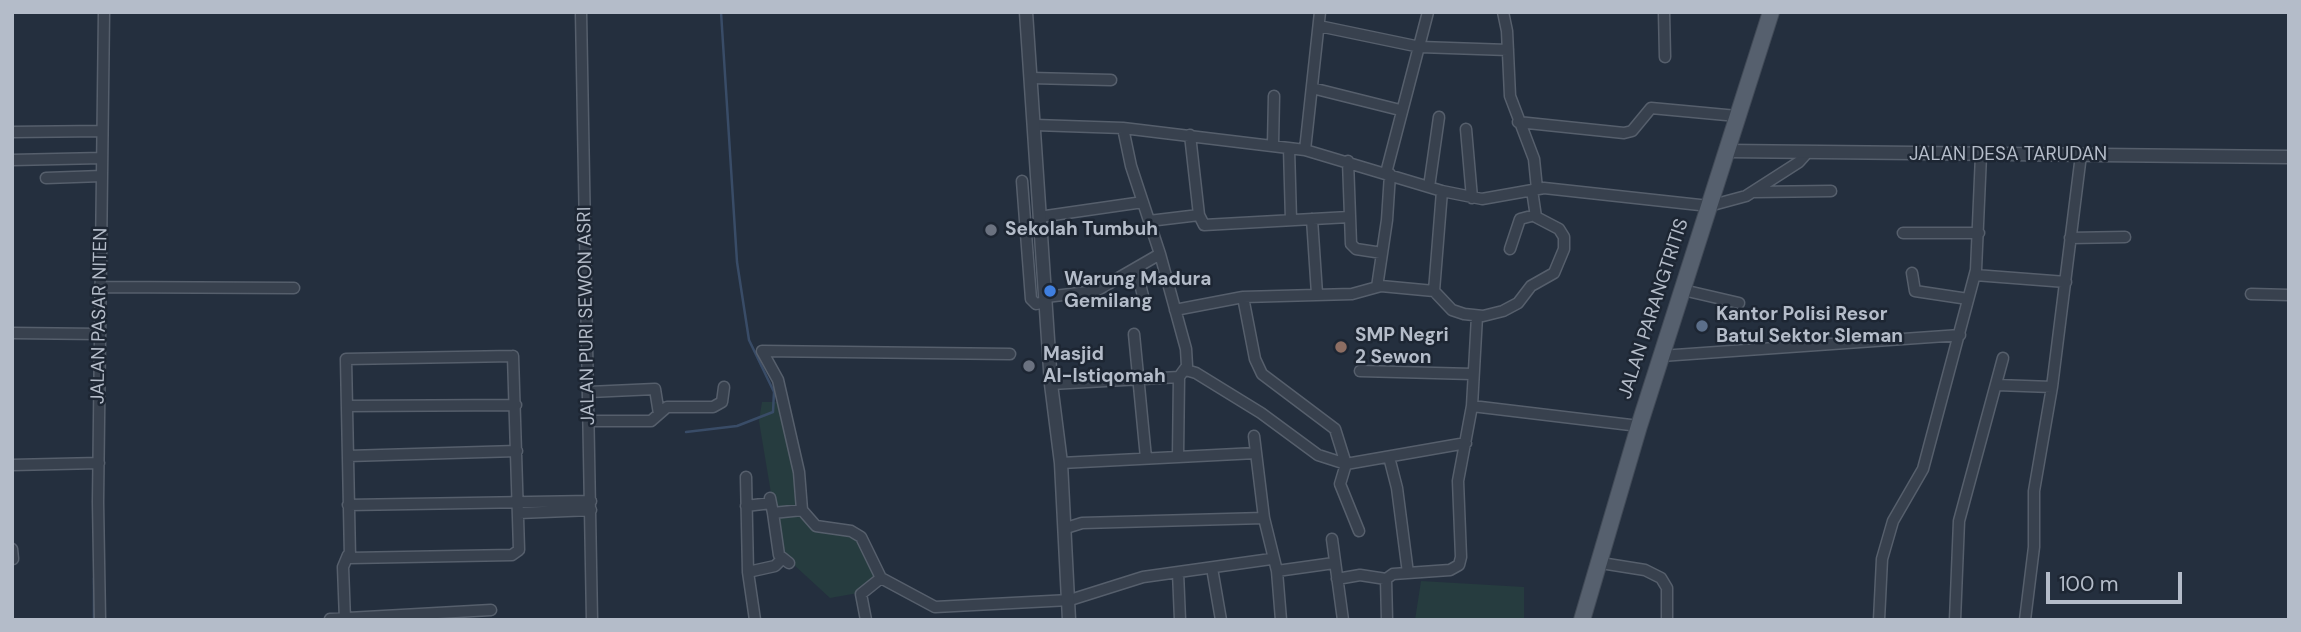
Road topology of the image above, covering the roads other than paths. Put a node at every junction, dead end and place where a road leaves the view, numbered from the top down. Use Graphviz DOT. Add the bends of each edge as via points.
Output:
graph roads {
  1 [pos="104,12"];
  2 [pos="581,12"];
  3 [pos="1026,12"];
  4 [pos="1320,12"];
  5 [pos="1429,12"];
  6 [pos="1503,12"];
  7 [pos="1664,12"];
  8 [pos="1771,12"];
  9 [pos="1319,26"];
  10 [pos="1420,47"];
  11 [pos="1507,50"];
  12 [pos="1665,57"];
  13 [pos="1031,78"];
  14 [pos="1111,80"];
  15 [pos="1312,88"];
  16 [pos="1274,96"];
  17 [pos="1400,110"];
  18 [pos="1737,116"];
  19 [pos="1439,117"];
  20 [pos="1518,122"];
  21 [pos="1035,125"];
  22 [pos="1123,128"];
  23 [pos="1466,129"];
  24 [pos="102,131"];
  25 [pos="12,132"];
  26 [pos="1190,135"];
  27 [pos="1273,145"];
  28 [pos="1289,148"];
  29 [pos="1304,150"];
  30 [pos="1727,151"];
  31 [pos="1807,153"];
  32 [pos="1981,155"];
  33 [pos="2081,155"];
  34 [pos="2289,157"];
  35 [pos="102,158"];
  36 [pos="12,160"];
  37 [pos="1348,161"];
  38 [pos="1388,174"];
  39 [pos="102,176"];
  40 [pos="46,178"];
  41 [pos="1022,181"];
  42 [pos="1429,187"];
  43 [pos="1535,189"];
  44 [pos="1442,191"];
  45 [pos="1831,191"];
  46 [pos="1752,192"];
  47 [pos="1472,198"];
  48 [pos="1143,202"];
  49 [pos="1709,206"];
  50 [pos="1199,215"];
  51 [pos="1535,215"];
  52 [pos="1039,217"];
  53 [pos="1349,217"];
  54 [pos="1312,219"];
  55 [pos="1291,220"];
  56 [pos="1149,221"];
  57 [pos="1902,233"];
  58 [pos="1979,233"];
  59 [pos="2125,237"];
  60 [pos="2070,238"];
  61 [pos="1510,249"];
  62 [pos="1041,253"];
  63 [pos="1382,253"];
  64 [pos="1160,254"];
  65 [pos="1026,255"];
  66 [pos="1136,268"];
  67 [pos="1912,274"];
  68 [pos="1975,275"];
  69 [pos="2066,282"];
  70 [pos="101,286"];
  71 [pos="1377,287"];
  72 [pos="294,288"];
  73 [pos="1683,290"];
  74 [pos="1434,291"];
  75 [pos="1317,293"];
  76 [pos="2251,294"];
  77 [pos="2289,295"];
  78 [pos="1243,297"];
  79 [pos="1046,299"];
  80 [pos="1968,299"];
  81 [pos="1739,303"];
  82 [pos="1145,304"];
  83 [pos="1175,310"];
  84 [pos="1477,316"];
  85 [pos="12,333"];
  86 [pos="100,334"];
  87 [pos="1134,334"];
  88 [pos="1960,335"];
  89 [pos="1010,354"];
  90 [pos="1661,356"];
  91 [pos="2003,358"];
  92 [pos="1360,371"];
  93 [pos="1182,374"];
  94 [pos="1472,374"];
  95 [pos="1137,381"];
  96 [pos="1051,384"];
  97 [pos="1997,385"];
  98 [pos="724,387"];
  99 [pos="2052,387"];
  100 [pos="589,392"];
  101 [pos="516,405"];
  102 [pos="347,406"];
  103 [pos="1472,406"];
  104 [pos="659,414"];
  105 [pos="590,422"];
  106 [pos="1639,426"];
  107 [pos="1254,436"];
  108 [pos="1466,443"];
  109 [pos="517,452"];
  110 [pos="1256,453"];
  111 [pos="348,456"];
  112 [pos="1178,456"];
  113 [pos="1389,457"];
  114 [pos="1146,458"];
  115 [pos="99,463"];
  116 [pos="1061,463"];
  117 [pos="1346,464"];
  118 [pos="12,465"];
  119 [pos="746,477"];
  120 [pos="348,505"];
  121 [pos="591,505"];
  122 [pos="771,505"];
  123 [pos="746,506"];
  124 [pos="519,508"];
  125 [pos="802,510"];
  126 [pos="1264,518"];
  127 [pos="1066,528"];
  128 [pos="1359,531"];
  129 [pos="1332,539"];
  130 [pos="348,555"];
  131 [pos="1272,559"];
  132 [pos="1335,562"];
  133 [pos="1601,563"];
  134 [pos="1212,568"];
  135 [pos="1277,571"];
  136 [pos="748,572"];
  137 [pos="1178,572"];
  138 [pos="1408,573"];
  139 [pos="881,578"];
  140 [pos="1337,579"];
  141 [pos="1387,579"];
  142 [pos="1070,600"];
  143 [pos="958,606"];
  144 [pos="491,610"];
  145 [pos="459,616"];
  146 [pos="404,618"];
  147 [pos="330,619"];
  148 [pos="345,619"];
  149 [pos="100,620"];
  150 [pos="592,620"];
  151 [pos="755,620"];
  152 [pos="866,620"];
  153 [pos="959,620"];
  154 [pos="1069,620"];
  155 [pos="1180,620"];
  156 [pos="1221,620"];
  157 [pos="1282,620"];
  158 [pos="1343,620"];
  159 [pos="1387,620"];
  160 [pos="1582,620"];
  161 [pos="1667,620"];
  162 [pos="1879,620"];
  163 [pos="1955,620"];
  164 [pos="2025,620"];
  1 -- 24 [label="street, JALAN PASAR NITEN"];
  2 -- 100 [label="street, JALAN PURI SEWON ASRI"];
  3 -- 13 [label="street"];
  4 -- 9 [label="street"];
  5 -- 10 [label="street"];
  6 -- 11 [label="street"];
  7 -- 12 [label="street"];
  8 -- 18 [label="main road, JALAN PARANGTRITIS"];
  9 -- 10 [label="street"];
  9 -- 15 [label="street"];
  10 -- 11 [label="street"];
  10 -- 17 [label="street"];
  11 -- 20 [label="street" via="1510,96"];
  13 -- 14 [label="street"];
  13 -- 21 [label="street"];
  15 -- 17 [label="street"];
  15 -- 29 [label="street"];
  16 -- 27 [label="street"];
  17 -- 38 [label="street"];
  18 -- 20 [label="street" via="1651,108 1632,131 1624,133"];
  18 -- 30 [label="main road, JALAN PARANGTRITIS"];
  19 -- 42 [label="street"];
  20 -- 43 [label="street" via="1534,159"];
  21 -- 22 [label="street"];
  21 -- 52 [label="street"];
  22 -- 26 [label="street"];
  22 -- 48 [label="street"];
  23 -- 47 [label="street"];
  24 -- 25 [label="street"];
  24 -- 35 [label="street, JALAN PASAR NITEN"];
  26 -- 27 [label="street"];
  26 -- 50 [label="street"];
  27 -- 28 [label="street"];
  28 -- 29 [label="street"];
  28 -- 55 [label="street"];
  29 -- 37 [label="street"];
  30 -- 31 [label="street, JALAN DESA TARUDAN"];
  30 -- 49 [label="main road, JALAN PARANGTRITIS"];
  31 -- 32 [label="street, JALAN DESA TARUDAN"];
  31 -- 46 [label="street"];
  32 -- 33 [label="street, JALAN DESA TARUDAN"];
  32 -- 58 [label="street"];
  33 -- 34 [label="street, JALAN DESA TARUDAN"];
  33 -- 60 [label="street"];
  35 -- 36 [label="street"];
  35 -- 39 [label="street, JALAN PASAR NITEN"];
  37 -- 38 [label="street"];
  37 -- 53 [label="street"];
  38 -- 42 [label="street"];
  38 -- 63 [label="street"];
  39 -- 40 [label="street"];
  39 -- 70 [label="street, JALAN PASAR NITEN"];
  41 -- 65 [label="street"];
  42 -- 44 [label="street"];
  43 -- 47 [label="street"];
  43 -- 49 [label="street"];
  43 -- 51 [label="street"];
  44 -- 47 [label="street"];
  44 -- 74 [label="street"];
  45 -- 46 [label="street"];
  46 -- 49 [label="street"];
  48 -- 52 [label="street"];
  48 -- 56 [label="street"];
  49 -- 73 [label="main road, JALAN PARANGTRITIS"];
  50 -- 55 [label="street" via="1206,226"];
  50 -- 56 [label="street"];
  51 -- 61 [label="street" via="1520,219"];
  51 -- 84 [label="street" via="1563,234 1557,268 1547,280 1528,288 1515,306"];
  52 -- 62 [label="street"];
  53 -- 54 [label="street"];
  53 -- 63 [label="street" via="1352,247"];
  54 -- 55 [label="street"];
  54 -- 75 [label="street"];
  56 -- 64 [label="street"];
  57 -- 58 [label="street"];
  58 -- 68 [label="street"];
  59 -- 60 [label="street"];
  60 -- 69 [label="street"];
  62 -- 65 [label="street"];
  62 -- 79 [label="street"];
  63 -- 71 [label="street"];
  64 -- 66 [label="street"];
  64 -- 83 [label="street"];
  65 -- 79 [label="street" via="1031,301 1036,304"];
  66 -- 79 [label="street" via="1096,291"];
  66 -- 82 [label="street"];
  67 -- 80 [label="street" via="1915,290"];
  68 -- 69 [label="street"];
  68 -- 80 [label="street"];
  69 -- 99 [label="street"];
  70 -- 72 [label="street"];
  70 -- 86 [label="street, JALAN PASAR NITEN"];
  71 -- 74 [label="street"];
  71 -- 75 [label="street" via="1352,294"];
  73 -- 81 [label="street"];
  73 -- 90 [label="main road, JALAN PARANGTRITIS"];
  74 -- 84 [label="street" via="1452,310"];
  75 -- 78 [label="street"];
  76 -- 77 [label="street"];
  78 -- 83 [label="street"];
  78 -- 117 [label="street" via="1262,374 1330,423"];
  79 -- 96 [label="street"];
  80 -- 88 [label="street"];
  83 -- 93 [label="street" via="1186,349"];
  84 -- 94 [label="street"];
  85 -- 86 [label="street"];
  86 -- 115 [label="street, JALAN PASAR NITEN"];
  87 -- 95 [label="street"];
  88 -- 90 [label="street"];
  88 -- 162 [label="street" via="1923,469 1893,522 1886,546"];
  89 -- 125 [label="street" via="762,351 778,380 799,472"];
  90 -- 106 [label="main road, JALAN PARANGTRITIS"];
  91 -- 97 [label="street"];
  92 -- 94 [label="street"];
  93 -- 95 [label="street"];
  93 -- 112 [label="street"];
  93 -- 117 [label="street" via="1196,373 1318,455"];
  94 -- 103 [label="street"];
  95 -- 96 [label="street"];
  95 -- 114 [label="street"];
  96 -- 116 [label="street"];
  97 -- 99 [label="street"];
  97 -- 163 [label="street" via="1959,521"];
  98 -- 104 [label="street" via="719,405 667,407"];
  99 -- 164 [label="street" via="2034,491 2034,547"];
  100 -- 104 [label="street" via="656,389"];
  100 -- 105 [label="street, JALAN PURI SEWON ASRI"];
  101 -- 102 [label="street"];
  101 -- 102 [label="street" via="513,356 348,358"];
  101 -- 109 [label="street"];
  102 -- 111 [label="street"];
  103 -- 106 [label="street"];
  103 -- 108 [label="street"];
  104 -- 105 [label="street" via="651,421"];
  105 -- 121 [label="street, JALAN PURI SEWON ASRI"];
  106 -- 133 [label="main road, JALAN PARANGTRITIS"];
  107 -- 110 [label="street"];
  108 -- 113 [label="street"];
  108 -- 138 [label="street" via="1458,481 1460,562 1450,570"];
  109 -- 111 [label="street"];
  109 -- 124 [label="street"];
  110 -- 112 [label="street"];
  110 -- 126 [label="street"];
  111 -- 120 [label="street"];
  112 -- 114 [label="street"];
  113 -- 117 [label="street"];
  113 -- 138 [label="street"];
  114 -- 116 [label="street"];
  115 -- 118 [label="street"];
  115 -- 149 [label="street, JALAN PASAR NITEN"];
  116 -- 127 [label="street"];
  117 -- 128 [label="street" via="1340,484"];
  119 -- 123 [label="street"];
  120 -- 124 [label="street"];
  120 -- 130 [label="street"];
  121 -- 124 [label="street"];
  121 -- 150 [label="street, JALAN PURI SEWON ASRI"];
  122 -- 123 [label="street"];
  122 -- 125 [label="street"];
  122 -- 136 [label="street" via="783,561"];
  123 -- 136 [label="street"];
  124 -- 130 [label="street" via="521,547 512,555 352,559"];
  125 -- 139 [label="street" via="816,526 861,537"];
  126 -- 127 [label="street" via="1082,523"];
  126 -- 131 [label="street"];
  127 -- 142 [label="street"];
  129 -- 132 [label="street"];
  130 -- 148 [label="street" via="343,567"];
  131 -- 134 [label="street"];
  131 -- 135 [label="street"];
  132 -- 135 [label="street"];
  132 -- 140 [label="street"];
  133 -- 160 [label="main road, JALAN PARANGTRITIS"];
  133 -- 161 [label="street" via="1645,570 1661,578 1667,588"];
  134 -- 137 [label="street"];
  134 -- 156 [label="street"];
  135 -- 157 [label="street"];
  136 -- 151 [label="street"];
  137 -- 142 [label="street" via="1130,579"];
  137 -- 155 [label="street"];
  138 -- 141 [label="street"];
  139 -- 143 [label="street" via="935,607"];
  139 -- 152 [label="street" via="861,594"];
  140 -- 141 [label="street" via="1360,575"];
  140 -- 158 [label="street"];
  141 -- 159 [label="street"];
  142 -- 143 [label="street"];
  142 -- 154 [label="street"];
  143 -- 153 [label="street"];
  144 -- 145 [label="street"];
  145 -- 146 [label="street"];
  146 -- 148 [label="street"];
  147 -- 148 [label="street"];
}
